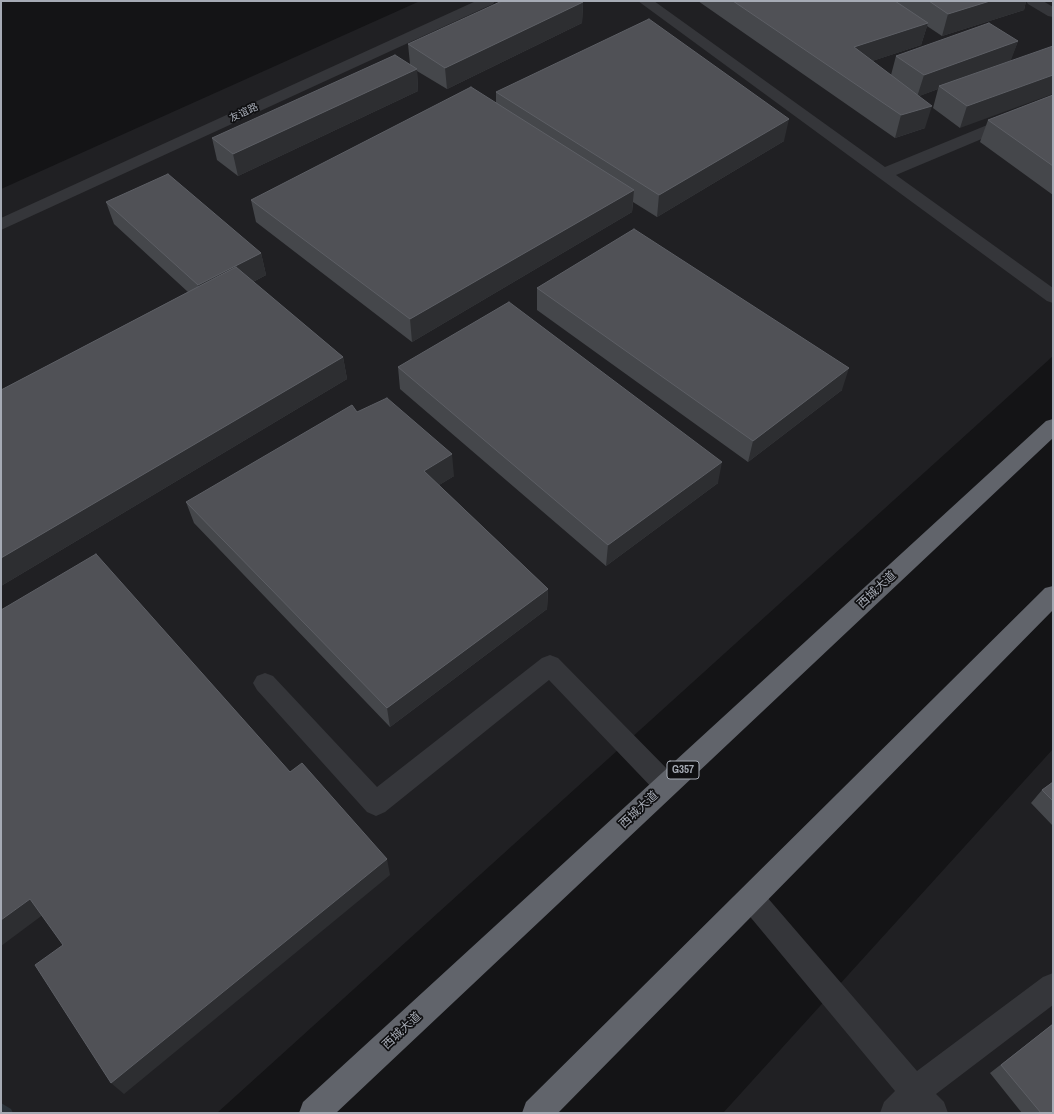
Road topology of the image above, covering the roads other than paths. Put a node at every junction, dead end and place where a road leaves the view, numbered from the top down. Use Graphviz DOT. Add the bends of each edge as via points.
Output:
graph roads {
  1 [pos="488,1"];
  2 [pos="644,1"];
  3 [pos="1033,1"];
  4 [pos="1053,13"];
  5 [pos="1053,103"];
  6 [pos="884,174"];
  7 [pos="1,225"];
  8 [pos="1053,297"];
  9 [pos="1053,426"];
  10 [pos="1053,595"];
  11 [pos="265,683"];
  12 [pos="666,785"];
  13 [pos="751,898"];
  14 [pos="1053,987"];
  15 [pos="914,1092"];
  16 [pos="314,1113"];
  17 [pos="537,1113"];
  18 [pos="895,1113"];
  19 [pos="932,1113"];
  1 -- 7 [label="street, 友谊路"];
  2 -- 6 [label="street"];
  3 -- 4 [label="street"];
  5 -- 6 [label="street"];
  6 -- 8 [label="street"];
  9 -- 12 [label="highway, 西城大道 / G357"];
  10 -- 13 [label="highway"];
  11 -- 12 [label="street" via="376,804 550,665"];
  12 -- 16 [label="highway, 西城大道 / G357"];
  13 -- 15 [label="street"];
  13 -- 17 [label="highway"];
  14 -- 15 [label="street"];
  15 -- 18 [label="street"];
  15 -- 19 [label="street"];
}
